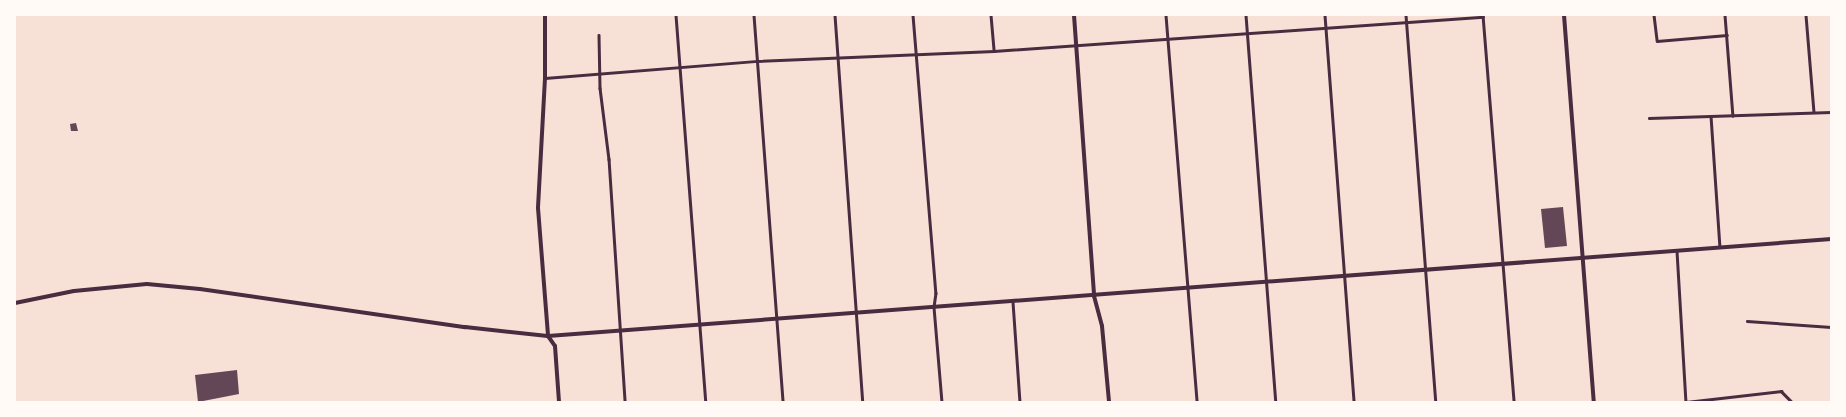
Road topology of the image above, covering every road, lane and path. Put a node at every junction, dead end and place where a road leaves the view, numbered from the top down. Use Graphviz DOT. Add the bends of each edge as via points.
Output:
graph roads {
  1 [pos="545,15"];
  2 [pos="676,15"];
  3 [pos="754,15"];
  4 [pos="834,15"];
  5 [pos="913,15"];
  6 [pos="991,15"];
  7 [pos="1074,15"];
  8 [pos="1166,15"];
  9 [pos="1246,15"];
  10 [pos="1324,15"];
  11 [pos="1406,15"];
  12 [pos="1564,15"];
  13 [pos="1654,15"];
  14 [pos="1726,15"];
  15 [pos="1806,15"];
  16 [pos="1483,16"];
  17 [pos="1407,22"];
  18 [pos="1326,28"];
  19 [pos="1247,33"];
  20 [pos="599,35"];
  21 [pos="1727,35"];
  22 [pos="1168,39"];
  23 [pos="1076,45"];
  24 [pos="994,51"];
  25 [pos="917,55"];
  26 [pos="838,57"];
  27 [pos="758,61"];
  28 [pos="680,67"];
  29 [pos="601,74"];
  30 [pos="546,78"];
  31 [pos="1814,112"];
  32 [pos="1831,112"];
  33 [pos="1711,116"];
  34 [pos="1733,116"];
  35 [pos="1649,118"];
  36 [pos="1831,239"];
  37 [pos="1720,248"];
  38 [pos="1677,250"];
  39 [pos="1583,256"];
  40 [pos="1504,263"];
  41 [pos="1427,269"];
  42 [pos="1345,276"];
  43 [pos="1267,282"];
  44 [pos="1188,287"];
  45 [pos="1094,296"];
  46 [pos="1013,302"];
  47 [pos="15,303"];
  48 [pos="934,308"];
  49 [pos="856,313"];
  50 [pos="778,319"];
  51 [pos="1747,321"];
  52 [pos="701,324"];
  53 [pos="1831,328"];
  54 [pos="619,330"];
  55 [pos="548,336"];
  56 [pos="559,402"];
  57 [pos="625,402"];
  58 [pos="706,402"];
  59 [pos="783,402"];
  60 [pos="863,402"];
  61 [pos="942,402"];
  62 [pos="1020,402"];
  63 [pos="1109,402"];
  64 [pos="1197,402"];
  65 [pos="1276,402"];
  66 [pos="1354,402"];
  67 [pos="1436,402"];
  68 [pos="1514,402"];
  69 [pos="1594,402"];
  70 [pos="1686,402"];
  71 [pos="1792,402"];
  1 -- 30 [label="street"];
  2 -- 28 [label="street"];
  3 -- 27 [label="street"];
  4 -- 26 [label="street"];
  5 -- 25 [label="street"];
  6 -- 24 [label="street"];
  7 -- 23 [label="street"];
  8 -- 22 [label="street"];
  9 -- 19 [label="street"];
  10 -- 18 [label="street"];
  11 -- 17 [label="street"];
  12 -- 39 [label="street"];
  13 -- 21 [label="street" via="1657,41"];
  14 -- 21 [label="street"];
  15 -- 31 [label="street"];
  16 -- 17 [label="street"];
  16 -- 40 [label="street"];
  17 -- 18 [label="street"];
  17 -- 41 [label="street"];
  18 -- 19 [label="street"];
  18 -- 42 [label="street"];
  19 -- 22 [label="street"];
  19 -- 43 [label="street"];
  20 -- 29 [label="street"];
  21 -- 34 [label="street"];
  22 -- 23 [label="street"];
  22 -- 44 [label="street"];
  23 -- 24 [label="street"];
  23 -- 45 [label="street"];
  24 -- 25 [label="street"];
  25 -- 26 [label="street"];
  25 -- 48 [label="street" via="936,292"];
  26 -- 27 [label="street"];
  26 -- 49 [label="street"];
  27 -- 28 [label="street"];
  27 -- 50 [label="street"];
  28 -- 29 [label="street"];
  28 -- 52 [label="street"];
  29 -- 30 [label="street"];
  29 -- 54 [label="street"];
  30 -- 55 [label="street" via="538,208"];
  31 -- 32 [label="street"];
  31 -- 34 [label="street"];
  33 -- 34 [label="street"];
  33 -- 35 [label="street"];
  33 -- 37 [label="street"];
  36 -- 37 [label="street"];
  37 -- 38 [label="street"];
  38 -- 39 [label="street"];
  38 -- 70 [label="street"];
  39 -- 40 [label="street"];
  39 -- 69 [label="street"];
  40 -- 41 [label="street"];
  40 -- 68 [label="street"];
  41 -- 42 [label="street"];
  41 -- 67 [label="street"];
  42 -- 43 [label="street"];
  42 -- 66 [label="street"];
  43 -- 44 [label="street"];
  43 -- 65 [label="street"];
  44 -- 45 [label="street"];
  44 -- 64 [label="street"];
  45 -- 46 [label="street"];
  45 -- 63 [label="street" via="1102,326"];
  46 -- 48 [label="street"];
  46 -- 62 [label="street"];
  47 -- 55 [label="street" via="74,291 147,284 200,288"];
  48 -- 49 [label="street"];
  48 -- 61 [label="street"];
  49 -- 50 [label="street"];
  49 -- 60 [label="street"];
  50 -- 52 [label="street"];
  50 -- 59 [label="street"];
  51 -- 53 [label="street"];
  52 -- 54 [label="street"];
  52 -- 58 [label="street"];
  54 -- 55 [label="street"];
  54 -- 57 [label="street"];
  55 -- 56 [label="street" via="555,346"];
  70 -- 71 [label="street" via="1781,391"];
}
